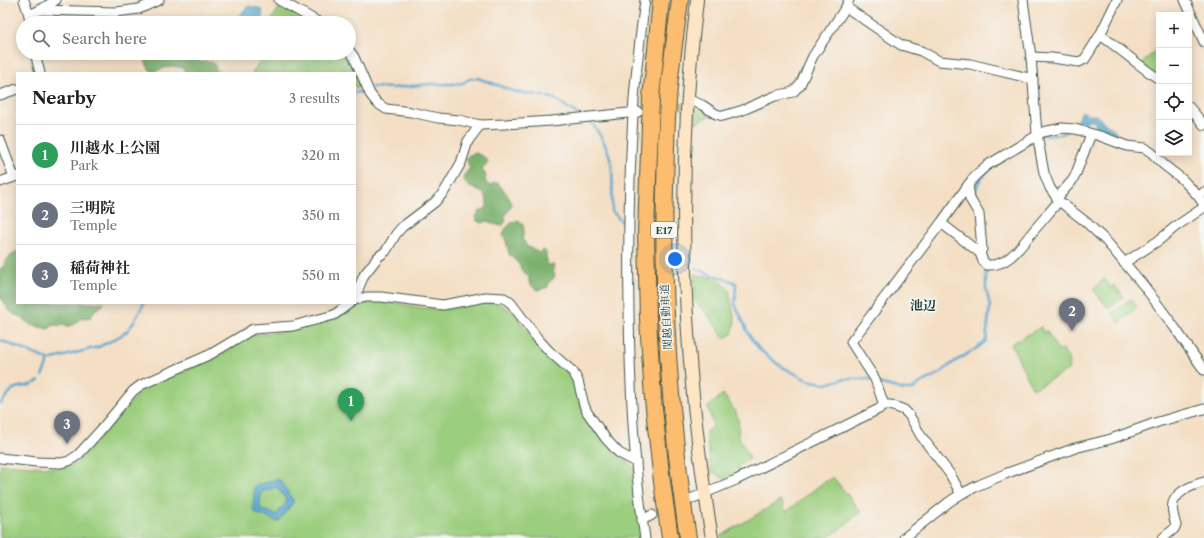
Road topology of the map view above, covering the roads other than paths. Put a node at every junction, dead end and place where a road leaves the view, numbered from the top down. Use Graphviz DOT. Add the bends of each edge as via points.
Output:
graph roads {
  1 [pos="24,0"];
  2 [pos="56,0"];
  3 [pos="159,0"];
  4 [pos="279,0"];
  5 [pos="645,0"];
  6 [pos="661,0"];
  7 [pos="680,0"];
  8 [pos="697,0"];
  9 [pos="1023,0"];
  10 [pos="1117,0"];
  11 [pos="1185,0"];
  12 [pos="848,3"];
  13 [pos="40,10"];
  14 [pos="29,16"];
  15 [pos="33,16"];
  16 [pos="308,16"];
  17 [pos="1100,35"];
  18 [pos="1204,42"];
  19 [pos="1031,56"];
  20 [pos="37,60"];
  21 [pos="355,60"];
  22 [pos="40,72"];
  23 [pos="1156,77"];
  24 [pos="1033,79"];
  25 [pos="16,89"];
  26 [pos="0,95"];
  27 [pos="684,106"];
  28 [pos="1192,111"];
  29 [pos="636,112"];
  30 [pos="480,125"];
  31 [pos="1204,125"];
  32 [pos="1037,134"];
  33 [pos="1091,134"];
  34 [pos="0,140"];
  35 [pos="16,176"];
  36 [pos="0,182"];
  37 [pos="968,185"];
  38 [pos="1202,194"];
  39 [pos="1058,199"];
  40 [pos="941,223"];
  41 [pos="980,253"];
  42 [pos="1124,263"];
  43 [pos="356,295"];
  44 [pos="356,300"];
  45 [pos="349,304"];
  46 [pos="1204,370"];
  47 [pos="884,405"];
  48 [pos="1204,409"];
  49 [pos="0,458"];
  50 [pos="636,462"];
  51 [pos="1204,482"];
  52 [pos="704,493"];
  53 [pos="961,494"];
  54 [pos="693,498"];
  55 [pos="652,515"];
  56 [pos="642,520"];
  57 [pos="645,538"];
  58 [pos="670,538"];
  59 [pos="688,538"];
  60 [pos="712,538"];
  61 [pos="904,538"];
  62 [pos="1163,538"];
  1 -- 14 [label="street"];
  2 -- 13 [label="street"];
  3 -- 13 [label="street" via="139,9 116,12"];
  4 -- 16 [label="street"];
  5 -- 29 [label="street"];
  6 -- 58 [label="highway, 関越自動車道 / E17" via="651,98 646,233 653,399"];
  7 -- 59 [label="highway, 関越自動車道 / E17" via="669,88 664,234 671,400"];
  8 -- 27 [label="street"];
  9 -- 19 [label="street"];
  10 -- 17 [label="street"];
  11 -- 18 [label="street"];
  12 -- 24 [label="street" via="901,45 921,51 939,61 970,64"];
  12 -- 27 [label="street" via="813,56 800,85 793,92 775,96 723,116 696,102"];
  13 -- 15 [label="street"];
  17 -- 19 [label="street" via="1085,59 1079,62"];
  17 -- 23 [label="street"];
  19 -- 24 [label="street"];
  20 -- 22 [label="street"];
  21 -- 30 [label="street" via="370,94 386,109"];
  24 -- 32 [label="street"];
  25 -- 26 [label="street"];
  27 -- 52 [label="street" via="685,288 694,410"];
  28 -- 31 [label="street"];
  29 -- 30 [label="street"];
  29 -- 50 [label="street" via="630,162 628,252"];
  30 -- 43 [label="street" via="468,141 460,163 444,192 402,227 386,251 364,275"];
  32 -- 33 [label="street" via="1062,128"];
  32 -- 37 [label="street" via="986,166"];
  32 -- 39 [label="street" via="1044,172 1050,188"];
  33 -- 38 [label="street" via="1127,146 1145,148"];
  33 -- 39 [label="street" via="1075,176"];
  34 -- 35 [label="street"];
  35 -- 36 [label="street"];
  37 -- 40 [label="street"];
  37 -- 41 [label="street" via="970,199 980,222"];
  38 -- 42 [label="street" via="1203,208"];
  39 -- 41 [label="street" via="1023,245 1003,262 987,265"];
  39 -- 42 [label="street" via="1096,231"];
  40 -- 41 [label="street"];
  40 -- 47 [label="street" via="851,342 876,382"];
  42 -- 46 [label="street" via="1143,285"];
  44 -- 50 [label="street" via="381,297 443,306 486,297 504,298 512,303 550,352 573,372 587,412 606,439 619,453"];
  45 -- 49 [label="street" via="334,314 293,326 253,330 211,354 141,385 133,391 78,456 69,461 37,462"];
  47 -- 52 [label="street" via="736,480"];
  47 -- 53 [label="street" via="904,410 909,415"];
  48 -- 53 [label="street" via="1076,448 1005,474"];
  50 -- 56 [label="street"];
  51 -- 62 [label="street" via="1178,495 1173,503 1176,525"];
  52 -- 54 [label="street"];
  52 -- 60 [label="street"];
  53 -- 61 [label="street"];
  55 -- 56 [label="street"];
  56 -- 57 [label="street"];
}
